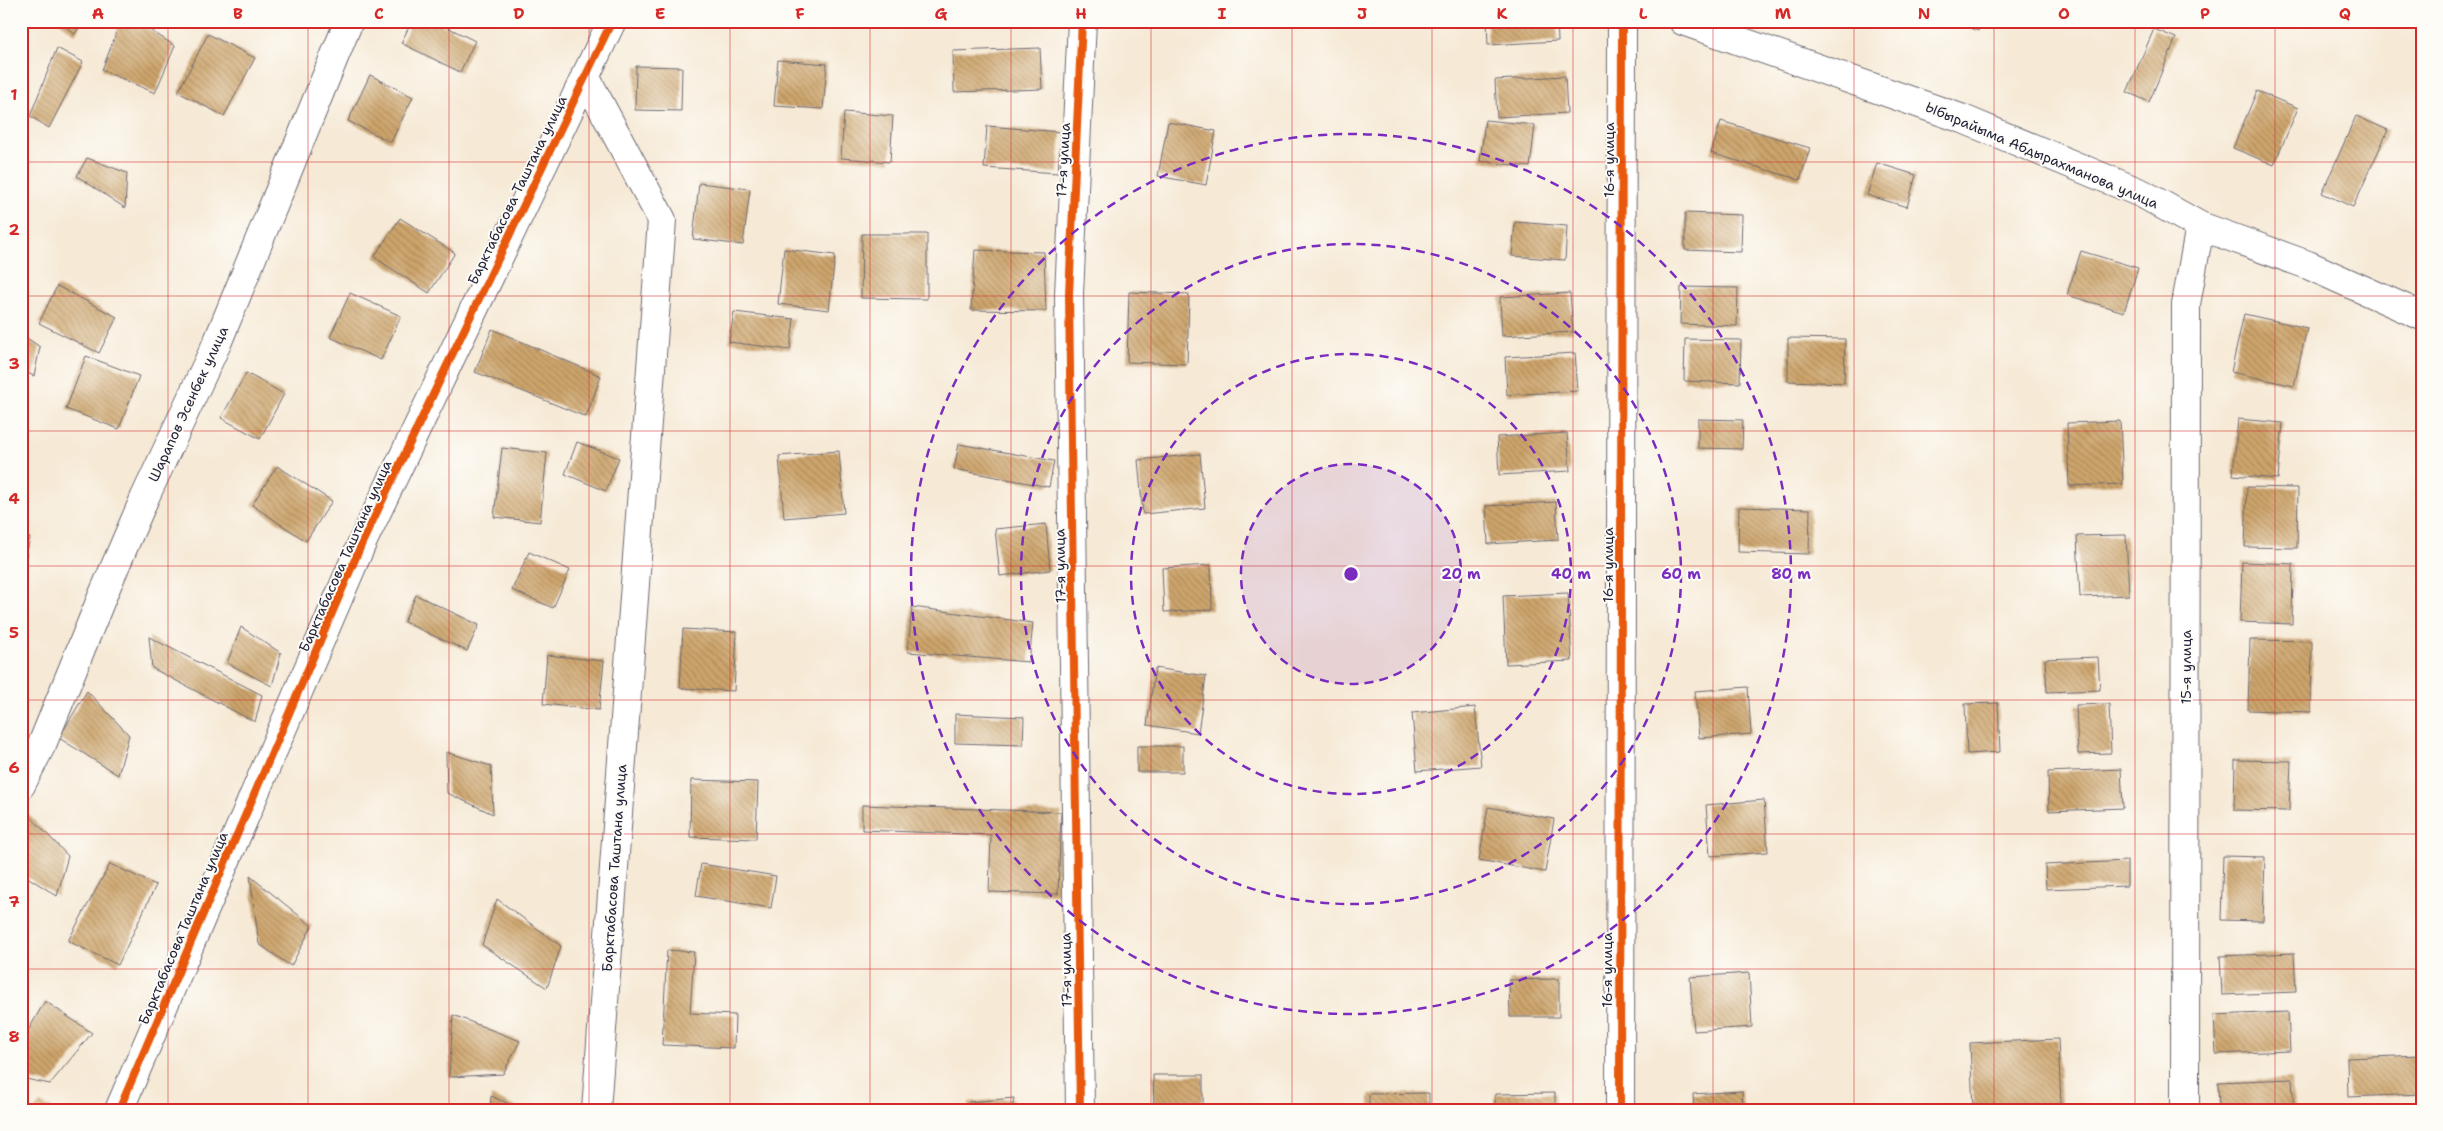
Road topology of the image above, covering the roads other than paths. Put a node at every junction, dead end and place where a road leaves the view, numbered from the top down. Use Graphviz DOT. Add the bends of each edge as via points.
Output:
graph roads {
  1 [pos="349,21"];
  2 [pos="612,21"];
  3 [pos="1082,21"];
  4 [pos="1622,21"];
  5 [pos="1683,21"];
  6 [pos="585,76"];
  7 [pos="2200,226"];
  8 [pos="2422,316"];
  9 [pos="21,785"];
  10 [pos="119,1110"];
  11 [pos="596,1110"];
  12 [pos="1080,1110"];
  13 [pos="1620,1110"];
  14 [pos="2185,1110"];
  1 -- 9 [label="street, Шарапов Эсенбек улица" via="218,341 145,497 43,742"];
  2 -- 6 [label="street, Барктабасова Таштана улица"];
  3 -- 12 [label="street, 17-я улица" via="1069,294"];
  4 -- 13 [label="street, 16-я улица"];
  5 -- 7 [label="street, Ыбырайыма Абдырахманова улица" via="1963,119 2143,194"];
  6 -- 10 [label="street, Барктабасова Таштана улица" via="362,543"];
  6 -- 11 [label="street, Барктабасова Таштана улица" via="662,220"];
  7 -- 8 [label="street, Ыбырайыма Абдырахманова улица" via="2308,265"];
  7 -- 14 [label="street, 15-я улица" via="2186,304"];
}
